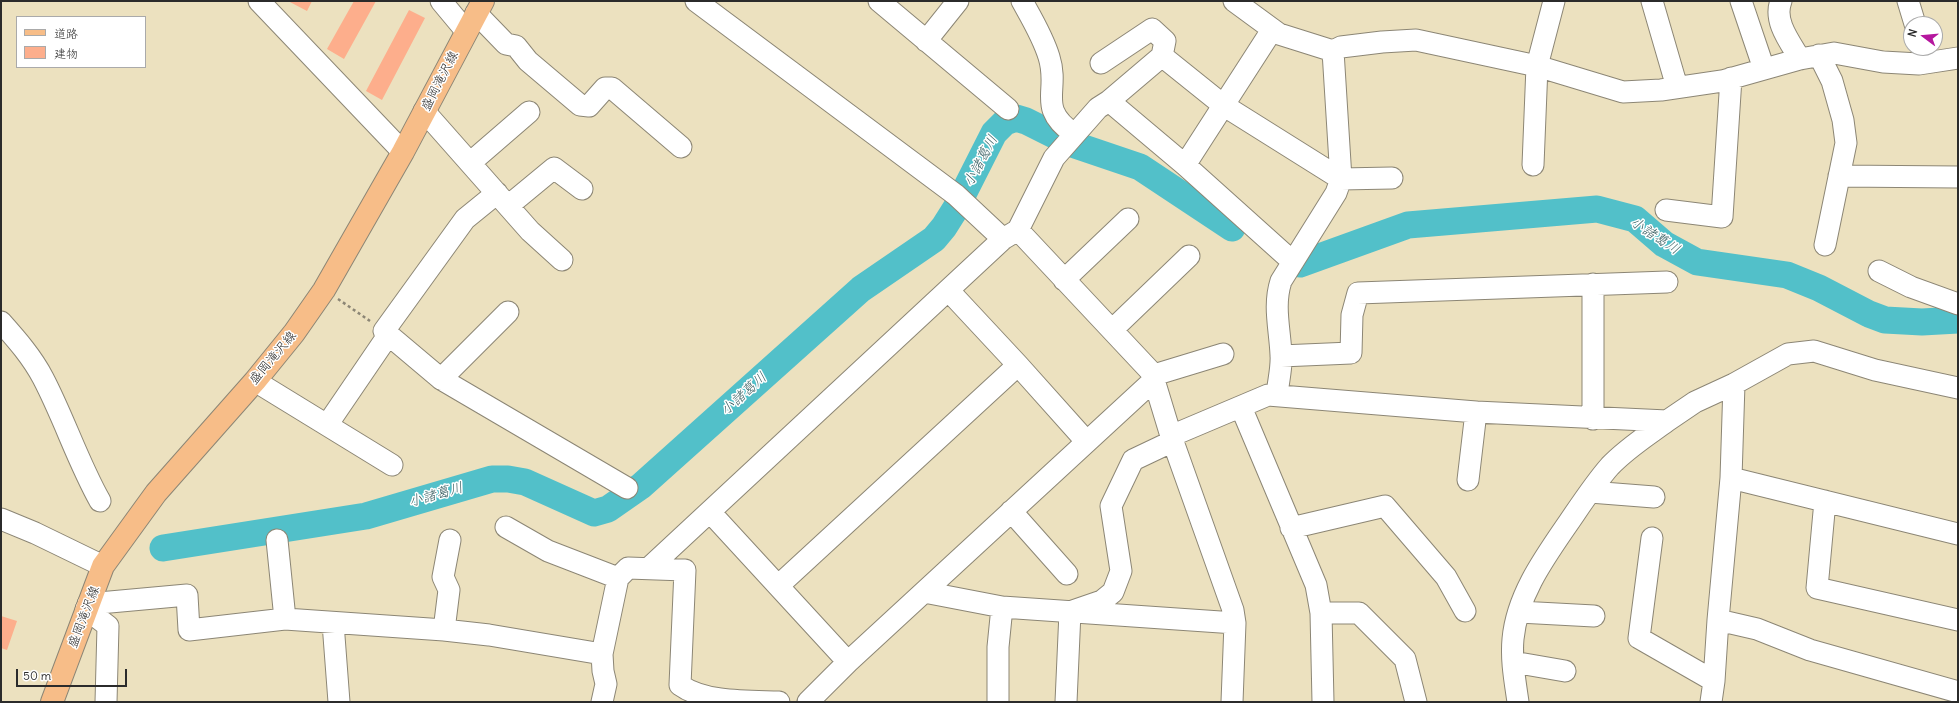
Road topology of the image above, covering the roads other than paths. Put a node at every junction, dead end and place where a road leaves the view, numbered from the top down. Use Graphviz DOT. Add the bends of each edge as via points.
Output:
graph roads {
  1 [pos="259,1"];
  2 [pos="441,1"];
  3 [pos="696,1"];
  4 [pos="879,1"];
  5 [pos="958,1"];
  6 [pos="1022,1"];
  7 [pos="1234,1"];
  8 [pos="1554,1"];
  9 [pos="1652,1"];
  10 [pos="1741,1"];
  11 [pos="1781,1"];
  12 [pos="1908,1"];
  13 [pos="475,15"];
  14 [pos="1913,16"];
  15 [pos="1272,30"];
  16 [pos="926,41"];
  17 [pos="1333,51"];
  18 [pos="1162,56"];
  19 [pos="1924,56"];
  20 [pos="1936,56"];
  21 [pos="1810,57"];
  22 [pos="1958,58"];
  23 [pos="1101,63"];
  24 [pos="1537,66"];
  25 [pos="1764,69"];
  26 [pos="1731,78"];
  27 [pos="1677,87"];
  28 [pos="1109,100"];
  29 [pos="1224,105"];
  30 [pos="1008,109"];
  31 [pos="424,111"];
  32 [pos="529,112"];
  33 [pos="1071,138"];
  34 [pos="682,147"];
  35 [pos="403,152"];
  36 [pos="470,163"];
  37 [pos="1185,165"];
  38 [pos="1533,165"];
  39 [pos="1839,176"];
  40 [pos="1958,177"];
  41 [pos="1392,178"];
  42 [pos="1341,179"];
  43 [pos="582,189"];
  44 [pos="503,199"];
  45 [pos="1666,210"];
  46 [pos="1128,219"];
  47 [pos="1010,235"];
  48 [pos="1825,245"];
  49 [pos="1189,256"];
  50 [pos="562,260"];
  51 [pos="1293,262"];
  52 [pos="1879,270"];
  53 [pos="1064,280"];
  54 [pos="1667,282"];
  55 [pos="1593,284"];
  56 [pos="949,291"];
  57 [pos="1958,304"];
  58 [pos="508,312"];
  59 [pos="1,322"];
  60 [pos="1112,330"];
  61 [pos="387,333"];
  62 [pos="1223,354"];
  63 [pos="1281,356"];
  64 [pos="1018,364"];
  65 [pos="1154,377"];
  66 [pos="441,379"];
  67 [pos="255,381"];
  68 [pos="1734,384"];
  69 [pos="1958,388"];
  70 [pos="1277,395"];
  71 [pos="1241,407"];
  72 [pos="1476,412"];
  73 [pos="1593,419"];
  74 [pos="1667,421"];
  75 [pos="327,425"];
  76 [pos="1172,439"];
  77 [pos="1086,441"];
  78 [pos="392,465"];
  79 [pos="1731,478"];
  80 [pos="1468,480"];
  81 [pos="627,488"];
  82 [pos="1590,492"];
  83 [pos="1654,497"];
  84 [pos="100,501"];
  85 [pos="1825,501"];
  86 [pos="1011,511"];
  87 [pos="710,512"];
  88 [pos="1,519"];
  89 [pos="506,527"];
  90 [pos="1291,528"];
  91 [pos="1958,534"];
  92 [pos="1652,538"];
  93 [pos="277,540"];
  94 [pos="450,540"];
  95 [pos="103,566"];
  96 [pos="649,568"];
  97 [pos="1067,574"];
  98 [pos="618,578"];
  99 [pos="778,586"];
  100 [pos="924,592"];
  101 [pos="87,606"];
  102 [pos="1002,607"];
  103 [pos="1465,611"];
  104 [pos="1070,612"];
  105 [pos="1519,612"];
  106 [pos="1321,613"];
  107 [pos="1594,616"];
  108 [pos="285,619"];
  109 [pos="1718,620"];
  110 [pos="1958,620"];
  111 [pos="333,623"];
  112 [pos="1236,623"];
  113 [pos="444,630"];
  114 [pos="602,654"];
  115 [pos="848,662"];
  116 [pos="1513,662"];
  117 [pos="1565,670"];
  118 [pos="1714,681"];
  119 [pos="1958,692"];
  120 [pos="687,697"];
  121 [pos="52,702"];
  122 [pos="106,702"];
  123 [pos="338,702"];
  124 [pos="602,702"];
  125 [pos="778,702"];
  126 [pos="808,702"];
  127 [pos="998,702"];
  128 [pos="1066,702"];
  129 [pos="1232,702"];
  130 [pos="1323,702"];
  131 [pos="1416,702"];
  132 [pos="1518,702"];
  133 [pos="1711,702"];
  1 -- 35 [label="street"];
  2 -- 13 [label="street"];
  3 -- 47 [label="street"];
  4 -- 16 [label="street"];
  5 -- 16 [label="street"];
  6 -- 33 [label="street" via="1049,57 1053,72 1053,112"];
  7 -- 15 [label="street"];
  8 -- 24 [label="street"];
  9 -- 27 [label="street"];
  10 -- 25 [label="street"];
  11 -- 21 [label="street" via="1781,25"];
  12 -- 14 [label="street"];
  13 -- 31 [label="main road, 盛岡滝沢線"];
  13 -- 34 [label="street" via="506,44 516,46 528,61 580,105 588,106 605,88 612,88"];
  15 -- 17 [label="street"];
  15 -- 29 [label="street"];
  16 -- 30 [label="street"];
  17 -- 24 [label="street" via="1348,46 1416,40"];
  17 -- 42 [label="street"];
  18 -- 23 [label="street" via="1165,41 1152,29"];
  18 -- 28 [label="street"];
  18 -- 29 [label="street"];
  19 -- 21 [label="street" via="1919,64 1883,62 1834,53"];
  20 -- 22 [label="street"];
  21 -- 25 [label="street"];
  21 -- 39 [label="street" via="1832,81 1843,120 1846,143"];
  24 -- 27 [label="street" via="1623,92"];
  24 -- 38 [label="street"];
  25 -- 26 [label="street"];
  26 -- 27 [label="street"];
  26 -- 45 [label="street" via="1722,217"];
  28 -- 33 [label="street" via="1098,108"];
  28 -- 37 [label="street"];
  29 -- 37 [label="street"];
  29 -- 42 [label="street"];
  31 -- 35 [label="main road, 盛岡滝沢線"];
  31 -- 36 [label="street"];
  32 -- 36 [label="street"];
  33 -- 47 [label="street" via="1054,158"];
  35 -- 67 [label="main road, 盛岡滝沢線" via="324,290 294,333"];
  36 -- 44 [label="street"];
  37 -- 51 [label="street"];
  39 -- 40 [label="street"];
  39 -- 48 [label="street"];
  41 -- 42 [label="street"];
  42 -- 51 [label="street" via="1336,193"];
  43 -- 44 [label="street" via="554,168"];
  44 -- 50 [label="street" via="530,231"];
  44 -- 61 [label="street" via="465,219"];
  46 -- 53 [label="street"];
  47 -- 53 [label="street"];
  47 -- 56 [label="street"];
  49 -- 60 [label="street"];
  51 -- 63 [label="street" via="1281,281 1277,294"];
  52 -- 57 [label="street" via="1911,287"];
  53 -- 60 [label="street"];
  54 -- 55 [label="street"];
  55 -- 63 [label="street" via="1358,293 1352,315 1351,353"];
  55 -- 73 [label="street"];
  56 -- 64 [label="street"];
  56 -- 87 [label="street"];
  58 -- 66 [label="street"];
  59 -- 84 [label="street" via="25,349 43,378"];
  60 -- 65 [label="street"];
  61 -- 66 [label="street"];
  61 -- 75 [label="street"];
  62 -- 65 [label="street"];
  63 -- 70 [label="street"];
  64 -- 77 [label="street"];
  64 -- 99 [label="street"];
  65 -- 76 [label="street"];
  65 -- 77 [label="street"];
  66 -- 81 [label="street"];
  67 -- 75 [label="street"];
  67 -- 95 [label="main road, 盛岡滝沢線" via="156,493"];
  68 -- 69 [label="street" via="1788,354 1814,351 1875,370"];
  68 -- 74 [label="street" via="1695,402"];
  68 -- 79 [label="street"];
  70 -- 71 [label="street" via="1268,395"];
  70 -- 72 [label="street"];
  71 -- 76 [label="street"];
  71 -- 90 [label="street"];
  72 -- 73 [label="street"];
  72 -- 80 [label="street"];
  73 -- 74 [label="street"];
  74 -- 82 [label="street" via="1611,465"];
  75 -- 78 [label="street"];
  76 -- 104 [label="street" via="1133,460 1111,506 1121,571 1112,592 1102,600"];
  76 -- 112 [label="street"];
  77 -- 86 [label="street"];
  79 -- 85 [label="street"];
  79 -- 109 [label="street"];
  82 -- 83 [label="street"];
  82 -- 105 [label="street" via="1545,558 1527,589"];
  85 -- 91 [label="street"];
  85 -- 110 [label="street" via="1817,588"];
  86 -- 97 [label="street"];
  86 -- 100 [label="street"];
  87 -- 96 [label="street"];
  87 -- 99 [label="street"];
  88 -- 95 [label="street"];
  89 -- 98 [label="street" via="548,551"];
  90 -- 103 [label="street" via="1385,506 1446,577"];
  90 -- 106 [label="street" via="1316,585"];
  92 -- 118 [label="street" via="1639,638"];
  93 -- 108 [label="street"];
  94 -- 113 [label="street" via="443,577 449,590"];
  95 -- 101 [label="main road, 盛岡滝沢線"];
  96 -- 98 [label="street" via="628,568"];
  96 -- 120 [label="street" via="685,570 680,685"];
  98 -- 114 [label="street"];
  99 -- 115 [label="street"];
  100 -- 102 [label="street"];
  100 -- 115 [label="street"];
  101 -- 108 [label="street" via="187,595 189,630"];
  101 -- 121 [label="main road, 盛岡滝沢線"];
  101 -- 122 [label="street" via="108,626"];
  102 -- 104 [label="street"];
  102 -- 127 [label="street" via="998,647"];
  104 -- 112 [label="street"];
  104 -- 128 [label="street"];
  105 -- 107 [label="street"];
  105 -- 116 [label="street" via="1513,638"];
  106 -- 130 [label="street"];
  106 -- 131 [label="street" via="1359,613 1405,659"];
  108 -- 111 [label="street"];
  109 -- 118 [label="street"];
  109 -- 119 [label="street" via="1757,629 1810,650"];
  111 -- 113 [label="street"];
  111 -- 123 [label="street"];
  112 -- 129 [label="street"];
  113 -- 114 [label="street"];
  114 -- 124 [label="street" via="606,684"];
  115 -- 126 [label="street"];
  116 -- 117 [label="street"];
  116 -- 132 [label="street"];
  118 -- 133 [label="street"];
  120 -- 125 [label="street"];
}
